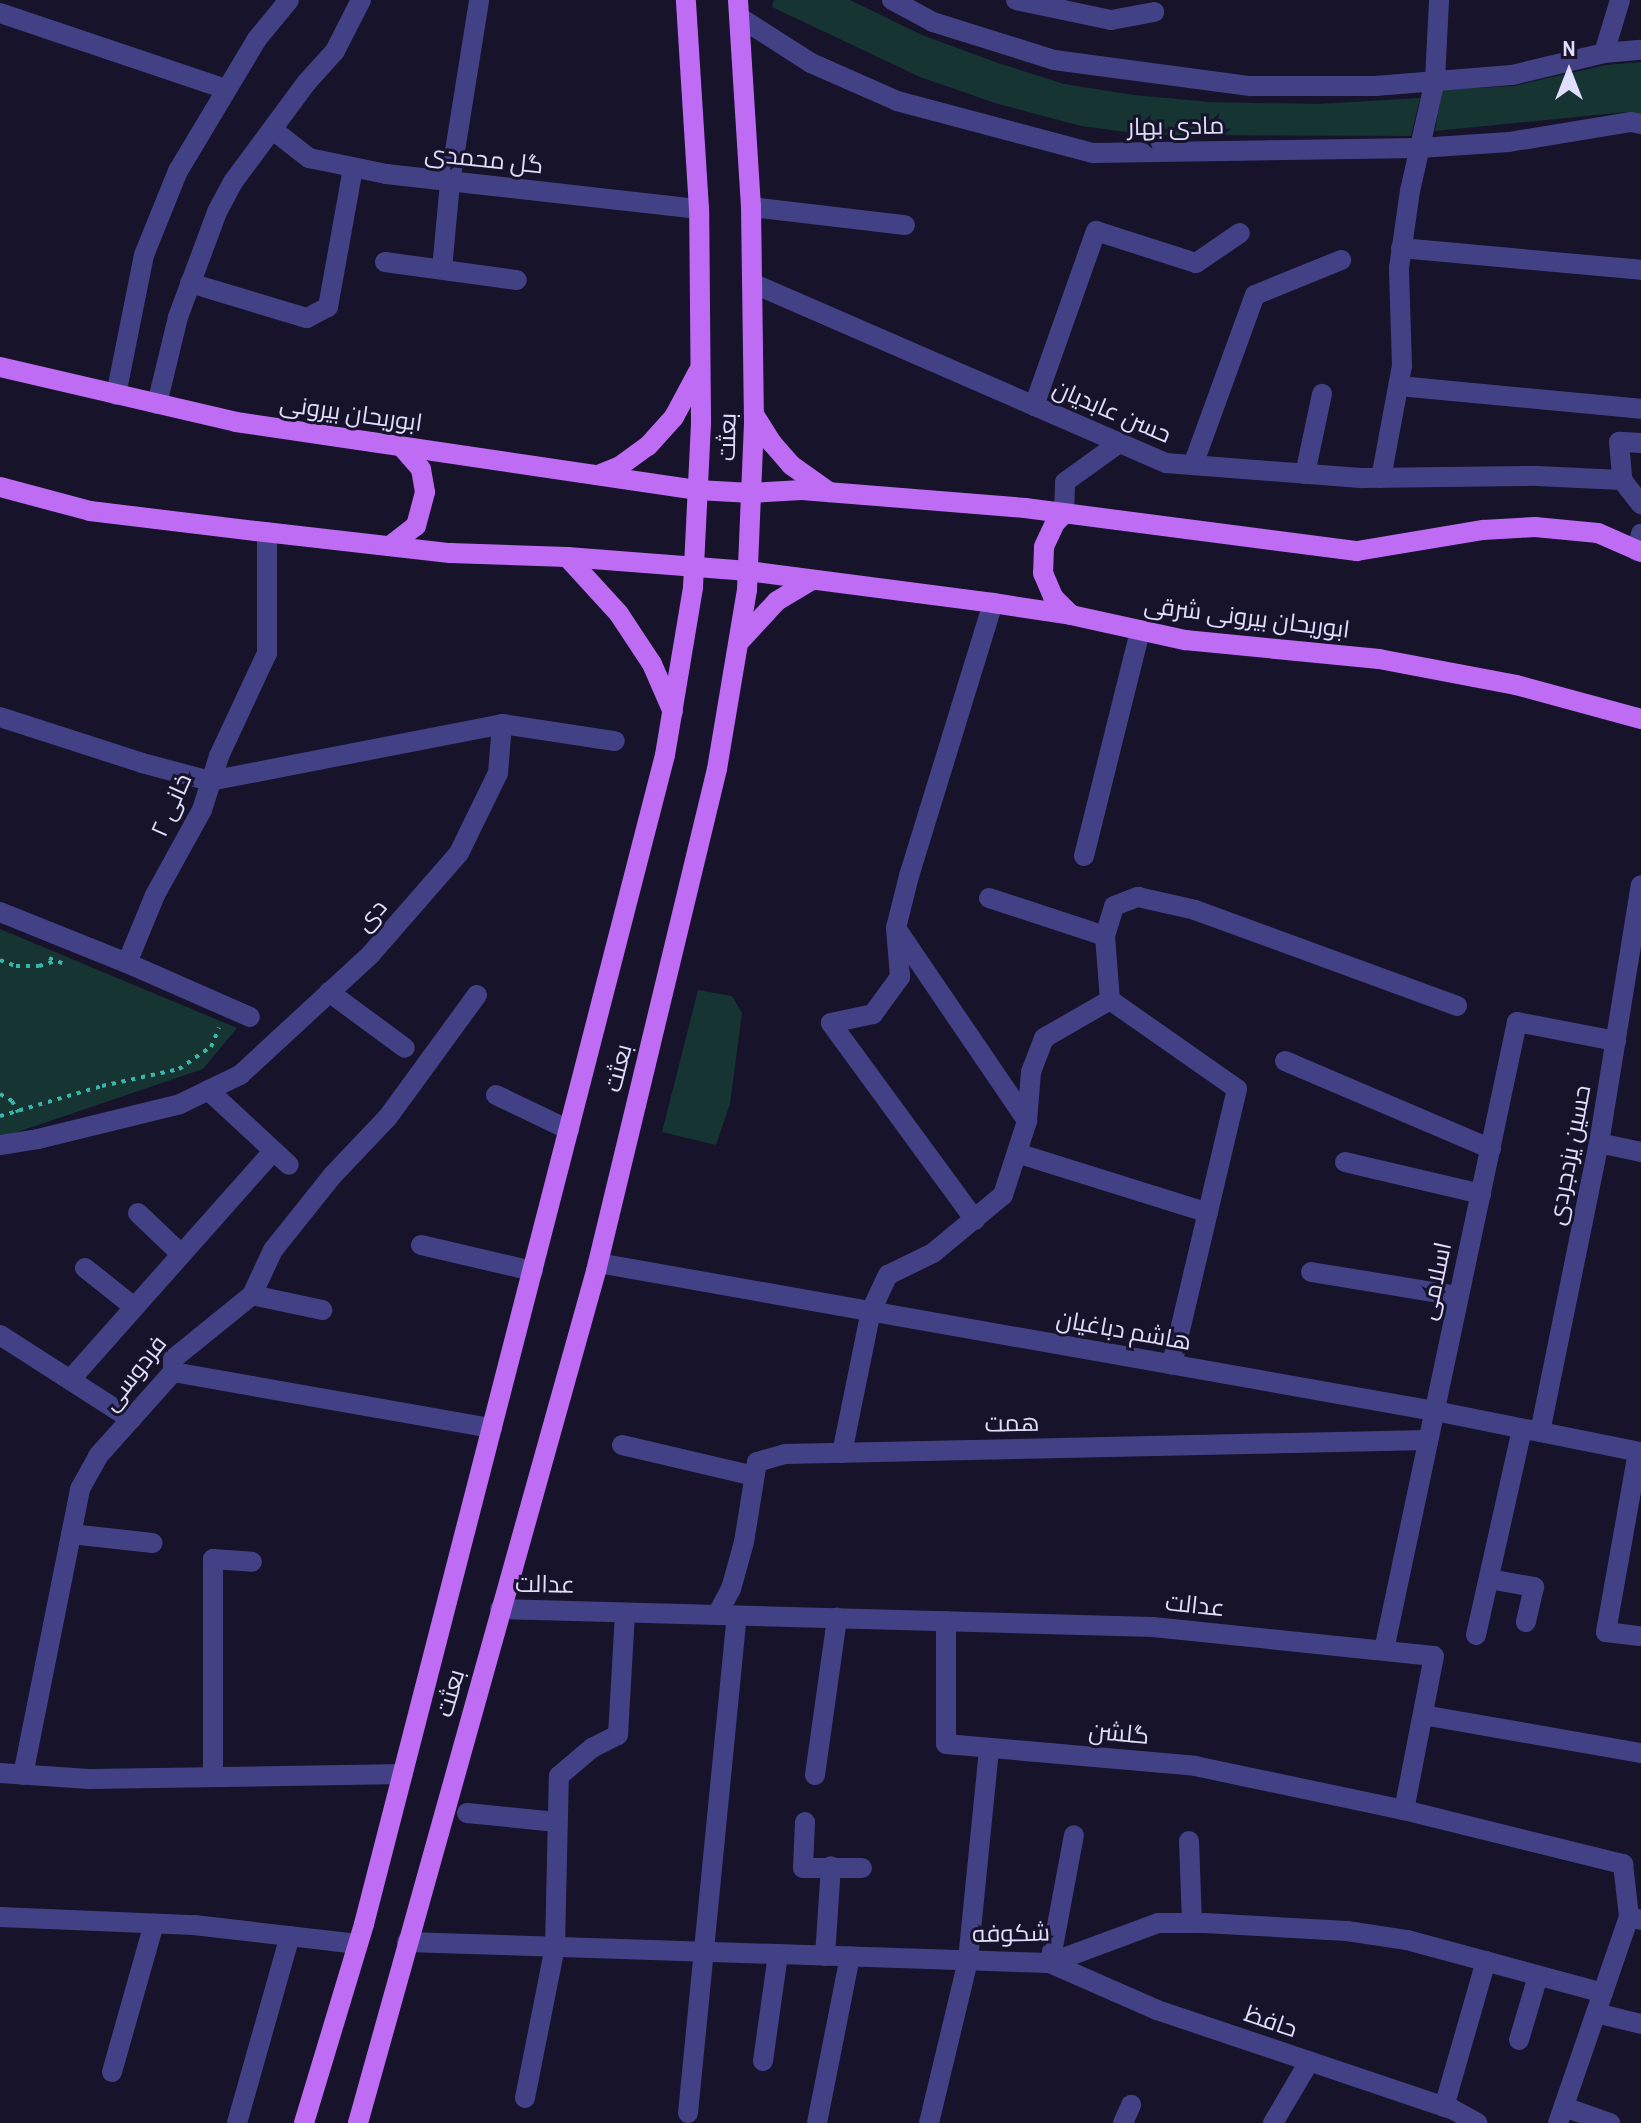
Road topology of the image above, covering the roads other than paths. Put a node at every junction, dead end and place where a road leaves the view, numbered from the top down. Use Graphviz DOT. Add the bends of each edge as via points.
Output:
graph roads {
  1 [pos="289,0"];
  2 [pos="361,0"];
  3 [pos="479,0"];
  4 [pos="686,0"];
  5 [pos="892,0"];
  6 [pos="1016,0"];
  7 [pos="1439,0"];
  8 [pos="1620,0"];
  9 [pos="1040,3"];
  10 [pos="739,8"];
  11 [pos="1154,12"];
  12 [pos="0,13"];
  13 [pos="1641,50"];
  14 [pos="1604,53"];
  15 [pos="1435,80"];
  16 [pos="226,89"];
  17 [pos="1641,124"];
  18 [pos="273,130"];
  19 [pos="1419,148"];
  20 [pos="353,168"];
  21 [pos="450,182"];
  22 [pos="751,207"];
  23 [pos="699,209"];
  24 [pos="905,225"];
  25 [pos="1240,233"];
  26 [pos="1401,248"];
  27 [pos="1341,260"];
  28 [pos="385,262"];
  29 [pos="442,269"];
  30 [pos="1641,270"];
  31 [pos="517,280"];
  32 [pos="190,283"];
  33 [pos="752,283"];
  34 [pos="0,367"];
  35 [pos="700,369"];
  36 [pos="1399,386"];
  37 [pos="1322,394"];
  38 [pos="116,395"];
  39 [pos="157,404"];
  40 [pos="1034,406"];
  41 [pos="1641,409"];
  42 [pos="754,413"];
  43 [pos="1119,443"];
  44 [pos="1641,443"];
  45 [pos="401,446"];
  46 [pos="1193,465"];
  47 [pos="1305,474"];
  48 [pos="598,475"];
  49 [pos="1381,478"];
  50 [pos="1622,480"];
  51 [pos="0,487"];
  52 [pos="698,490"];
  53 [pos="829,492"];
  54 [pos="751,493"];
  55 [pos="1641,504"];
  56 [pos="1064,514"];
  57 [pos="267,532"];
  58 [pos="390,546"];
  59 [pos="1640,546"];
  60 [pos="567,557"];
  61 [pos="694,566"];
  62 [pos="748,571"];
  63 [pos="810,581"];
  64 [pos="993,603"];
  65 [pos="1071,615"];
  66 [pos="1140,631"];
  67 [pos="738,643"];
  68 [pos="673,712"];
  69 [pos="0,717"];
  70 [pos="1641,719"];
  71 [pos="502,724"];
  72 [pos="615,741"];
  73 [pos="210,781"];
  74 [pos="1084,856"];
  75 [pos="1641,885"];
  76 [pos="989,898"];
  77 [pos="0,912"];
  78 [pos="896,928"];
  79 [pos="1105,936"];
  80 [pos="1635,962"];
  81 [pos="127,963"];
  82 [pos="329,992"];
  83 [pos="477,995"];
  84 [pos="1110,1000"];
  85 [pos="1457,1006"];
  86 [pos="250,1017"];
  87 [pos="1616,1041"];
  88 [pos="405,1048"];
  89 [pos="1285,1061"];
  90 [pos="208,1090"];
  91 [pos="496,1095"];
  92 [pos="1027,1121"];
  93 [pos="569,1130"];
  94 [pos="1599,1143"];
  95 [pos="0,1145"];
  96 [pos="1491,1149"];
  97 [pos="273,1151"];
  98 [pos="1641,1152"];
  99 [pos="1017,1153"];
  100 [pos="1345,1162"];
  101 [pos="289,1165"];
  102 [pos="1481,1194"];
  103 [pos="138,1213"];
  104 [pos="1208,1213"];
  105 [pos="975,1220"];
  106 [pos="421,1245"];
  107 [pos="181,1254"];
  108 [pos="598,1263"];
  109 [pos="85,1268"];
  110 [pos="533,1271"];
  111 [pos="1311,1272"];
  112 [pos="252,1295"];
  113 [pos="1458,1296"];
  114 [pos="134,1307"];
  115 [pos="322,1310"];
  116 [pos="871,1311"];
  117 [pos="0,1335"];
  118 [pos="1172,1364"];
  119 [pos="173,1372"];
  120 [pos="70,1380"];
  121 [pos="1435,1411"];
  122 [pos="131,1419"];
  123 [pos="492,1428"];
  124 [pos="1531,1430"];
  125 [pos="1428,1440"];
  126 [pos="622,1445"];
  127 [pos="1640,1452"];
  128 [pos="842,1453"];
  129 [pos="754,1476"];
  130 [pos="71,1534"];
  131 [pos="153,1543"];
  132 [pos="252,1562"];
  133 [pos="1489,1579"];
  134 [pos="500,1609"];
  135 [pos="625,1613"];
  136 [pos="727,1615"];
  137 [pos="837,1618"];
  138 [pos="946,1621"];
  139 [pos="1526,1622"];
  140 [pos="1476,1635"];
  141 [pos="1638,1636"];
  142 [pos="1384,1650"];
  143 [pos="1423,1715"];
  144 [pos="989,1748"];
  145 [pos="1641,1753"];
  146 [pos="0,1773"];
  147 [pos="403,1774"];
  148 [pos="23,1775"];
  149 [pos="815,1775"];
  150 [pos="213,1777"];
  151 [pos="1404,1810"];
  152 [pos="467,1813"];
  153 [pos="557,1822"];
  154 [pos="805,1822"];
  155 [pos="1074,1835"];
  156 [pos="1189,1841"];
  157 [pos="831,1866"];
  158 [pos="862,1868"];
  159 [pos="0,1917"];
  160 [pos="1635,1919"];
  161 [pos="1192,1923"];
  162 [pos="154,1924"];
  163 [pos="290,1936"];
  164 [pos="407,1942"];
  165 [pos="358,1944"];
  166 [pos="555,1947"];
  167 [pos="705,1952"];
  168 [pos="778,1954"];
  169 [pos="825,1956"];
  170 [pos="850,1956"];
  171 [pos="968,1960"];
  172 [pos="1486,1961"];
  173 [pos="1050,1963"];
  174 [pos="1538,1976"];
  175 [pos="1599,2003"];
  176 [pos="1641,2024"];
  177 [pos="1519,2040"];
  178 [pos="763,2061"];
  179 [pos="1309,2062"];
  180 [pos="112,2072"];
  181 [pos="525,2098"];
  182 [pos="688,2113"];
  183 [pos="1446,2113"];
  184 [pos="1561,2115"];
  185 [pos="237,2123"];
  186 [pos="304,2123"];
  187 [pos="358,2123"];
  188 [pos="817,2123"];
  189 [pos="929,2123"];
  190 [pos="1273,2123"];
  191 [pos="1477,2123"];
  192 [pos="1610,2123"];
  1 -- 16 [label="street"];
  2 -- 18 [label="street" via="335,51"];
  3 -- 21 [label="street"];
  4 -- 23 [label="main road, بعثت"];
  5 -- 15 [label="street, مادی بهار" via="933,22 1054,60 1143,74 1250,86 1375,86"];
  6 -- 9 [label="street"];
  7 -- 15 [label="street"];
  8 -- 14 [label="street"];
  9 -- 11 [label="street" via="1111,20"];
  10 -- 19 [label="street, مادی بهار" via="811,63 897,101 1093,153"];
  10 -- 22 [label="main road, بعثت"];
  12 -- 16 [label="street"];
  13 -- 14 [label="street, مادی بهار"];
  14 -- 15 [label="street, مادی بهار" via="1512,75"];
  15 -- 19 [label="street"];
  16 -- 38 [label="street" via="178,171 144,255"];
  17 -- 19 [label="street, مادی بهار"];
  18 -- 20 [label="street, گل محمدی" via="309,158"];
  18 -- 32 [label="street" via="233,182"];
  19 -- 26 [label="street"];
  20 -- 21 [label="street, گل محمدی"];
  20 -- 32 [label="street" via="328,307 307,318"];
  21 -- 23 [label="street, گل محمدی"];
  21 -- 29 [label="street"];
  22 -- 24 [label="street"];
  22 -- 33 [label="main road, بعثت"];
  23 -- 35 [label="main road, بعثت"];
  25 -- 40 [label="street" via="1196,263 1096,231"];
  26 -- 30 [label="street"];
  26 -- 36 [label="street"];
  27 -- 46 [label="street" via="1255,295"];
  28 -- 29 [label="street"];
  29 -- 31 [label="street"];
  32 -- 39 [label="street"];
  33 -- 40 [label="street, حسن عابدیان"];
  33 -- 42 [label="main road, بعثت"];
  34 -- 38 [label="main road, ابوریحان بیرونی"];
  35 -- 48 [label="main road" via="674,417 648,446"];
  35 -- 52 [label="main road, بعثت"];
  36 -- 41 [label="street"];
  36 -- 49 [label="street"];
  37 -- 47 [label="street"];
  38 -- 39 [label="main road, ابوریحان بیرونی"];
  39 -- 45 [label="main road, ابوریحان بیرونی" via="236,422"];
  40 -- 43 [label="street, حسن عابدیان"];
  42 -- 53 [label="main road" via="791,465"];
  42 -- 54 [label="main road, بعثت"];
  43 -- 46 [label="street, حسن عابدیان" via="1166,463"];
  43 -- 56 [label="street" via="1065,482"];
  44 -- 50 [label="street" via="1619,442"];
  45 -- 48 [label="main road, ابوریحان بیرونی"];
  45 -- 58 [label="main road" via="421,469 425,492 416,526"];
  46 -- 47 [label="street, حسن عابدیان"];
  47 -- 49 [label="street, حسن عابدیان"];
  48 -- 52 [label="main road, ابوریحان بیرونی"];
  49 -- 50 [label="street, حسن عابدیان"];
  50 -- 55 [label="street"];
  51 -- 57 [label="main road" via="90,511"];
  52 -- 54 [label="main road, ابوریحان بیرونی"];
  52 -- 61 [label="main road, بعثت"];
  53 -- 54 [label="main road"];
  53 -- 56 [label="main road"];
  54 -- 62 [label="main road, بعثت"];
  56 -- 59 [label="main road" via="1357,551 1535,527 1598,533"];
  56 -- 65 [label="main road" via="1044,547 1043,573 1053,597"];
  57 -- 58 [label="main road"];
  57 -- 73 [label="street, خانی ۲" via="267,653"];
  58 -- 60 [label="main road"];
  60 -- 61 [label="main road"];
  60 -- 68 [label="main road" via="619,614 652,664"];
  61 -- 62 [label="main road, ابوریحان بیرونی شرقی"];
  61 -- 68 [label="main road, بعثت"];
  62 -- 63 [label="main road, ابوریحان بیرونی شرقی"];
  62 -- 67 [label="main road, بعثت"];
  63 -- 64 [label="main road, ابوریحان بیرونی شرقی"];
  63 -- 67 [label="main road" via="777,601"];
  64 -- 65 [label="main road, ابوریحان بیرونی شرقی"];
  64 -- 78 [label="street"];
  65 -- 66 [label="main road, ابوریحان بیرونی شرقی"];
  66 -- 70 [label="main road, ابوریحان بیرونی شرقی" via="1379,659 1516,685"];
  66 -- 74 [label="street"];
  67 -- 108 [label="main road, بعثت" via="717,769"];
  68 -- 93 [label="main road, بعثت"];
  69 -- 73 [label="street"];
  71 -- 72 [label="street"];
  71 -- 73 [label="street"];
  71 -- 82 [label="street, دی" via="498,773 459,853 371,954"];
  73 -- 81 [label="street, خانی ۲" via="202,810 155,895"];
  75 -- 80 [label="street, حسین یزدجردی"];
  76 -- 79 [label="street"];
  77 -- 81 [label="street"];
  78 -- 92 [label="street"];
  78 -- 105 [label="street" via="900,977 873,1014 831,1023"];
  79 -- 84 [label="street"];
  79 -- 85 [label="street" via="1114,906 1138,897 1195,910"];
  80 -- 87 [label="street, حسین یزدجردی"];
  81 -- 86 [label="street"];
  82 -- 88 [label="street"];
  82 -- 90 [label="street, دی" via="240,1075"];
  83 -- 112 [label="street, فردوسی" via="388,1117 273,1250"];
  84 -- 92 [label="street" via="1044,1038 1031,1072"];
  84 -- 104 [label="street" via="1237,1089"];
  87 -- 94 [label="street, حسین یزدجردی"];
  87 -- 96 [label="street, اسلامی" via="1517,1022"];
  89 -- 96 [label="street"];
  90 -- 95 [label="street, دی" via="180,1104"];
  90 -- 97 [label="street"];
  91 -- 93 [label="street"];
  92 -- 99 [label="street"];
  93 -- 110 [label="main road, بعثت"];
  94 -- 98 [label="street"];
  94 -- 124 [label="street, حسین یزدجردی"];
  96 -- 102 [label="street, اسلامی"];
  97 -- 101 [label="street"];
  97 -- 107 [label="street"];
  99 -- 104 [label="street"];
  99 -- 105 [label="street" via="1003,1195"];
  100 -- 102 [label="street"];
  102 -- 113 [label="street, اسلامی"];
  103 -- 107 [label="street"];
  104 -- 118 [label="street"];
  105 -- 116 [label="street" via="933,1253 888,1275"];
  106 -- 110 [label="street"];
  107 -- 114 [label="street"];
  108 -- 116 [label="street, هاشم دباغیان"];
  108 -- 134 [label="main road, بعثت"];
  109 -- 114 [label="street"];
  110 -- 123 [label="main road, بعثت"];
  111 -- 113 [label="street"];
  112 -- 115 [label="street"];
  112 -- 119 [label="street, فردوسی" via="173,1359"];
  113 -- 121 [label="street, اسلامی"];
  114 -- 120 [label="street"];
  116 -- 118 [label="street, هاشم دباغیان"];
  116 -- 128 [label="street"];
  117 -- 120 [label="street"];
  118 -- 121 [label="street, هاشم دباغیان"];
  119 -- 122 [label="street, فردوسی"];
  119 -- 123 [label="street"];
  120 -- 122 [label="street"];
  121 -- 124 [label="street, هاشم دباغیان"];
  121 -- 125 [label="street, اسلامی"];
  122 -- 130 [label="street, فردوسی" via="98,1456 80,1489"];
  123 -- 147 [label="main road, بعثت"];
  124 -- 127 [label="street, هاشم دباغیان"];
  124 -- 133 [label="street, حسین یزدجردی"];
  125 -- 128 [label="street, همت"];
  125 -- 142 [label="street, اسلامی"];
  126 -- 129 [label="street"];
  127 -- 141 [label="street" via="1606,1632"];
  128 -- 129 [label="street, همت" via="771,1458 757,1462"];
  129 -- 136 [label="street"];
  130 -- 131 [label="street"];
  130 -- 148 [label="street, فردوسی"];
  132 -- 150 [label="street" via="213,1559"];
  133 -- 139 [label="street" via="1534,1587"];
  133 -- 140 [label="street, حسین یزدجردی"];
  134 -- 135 [label="street, عدالت"];
  134 -- 164 [label="main road, بعثت"];
  135 -- 136 [label="street, عدالت"];
  135 -- 153 [label="street" via="618,1735 592,1748 559,1776"];
  136 -- 137 [label="street, عدالت"];
  136 -- 167 [label="street"];
  137 -- 138 [label="street, عدالت"];
  137 -- 149 [label="street"];
  138 -- 142 [label="street, عدالت" via="1153,1627"];
  138 -- 144 [label="street, گلشن" via="946,1744"];
  142 -- 143 [label="street, عدالت" via="1434,1656"];
  143 -- 145 [label="street"];
  143 -- 151 [label="street, عدالت"];
  144 -- 151 [label="street, گلشن" via="1195,1766"];
  144 -- 171 [label="street"];
  146 -- 148 [label="street"];
  147 -- 150 [label="street"];
  147 -- 165 [label="main road, بعثت"];
  148 -- 150 [label="street"];
  151 -- 160 [label="street" via="1623,1864"];
  152 -- 153 [label="street"];
  153 -- 166 [label="street"];
  154 -- 157 [label="street" via="803,1868"];
  155 -- 173 [label="street"];
  156 -- 161 [label="street"];
  157 -- 158 [label="street"];
  157 -- 169 [label="street"];
  159 -- 162 [label="street"];
  160 -- 175 [label="street"];
  161 -- 172 [label="street, شکوفه" via="1347,1931"];
  161 -- 173 [label="street, شکوفه" via="1158,1923"];
  162 -- 163 [label="street"];
  162 -- 180 [label="street"];
  163 -- 165 [label="street"];
  163 -- 185 [label="street"];
  164 -- 166 [label="street, شکوفه"];
  164 -- 187 [label="main road, بعثت"];
  165 -- 186 [label="main road, بعثت"];
  166 -- 167 [label="street, شکوفه"];
  166 -- 181 [label="street"];
  167 -- 168 [label="street, شکوفه"];
  167 -- 182 [label="street"];
  168 -- 169 [label="street, شکوفه"];
  168 -- 178 [label="street"];
  169 -- 170 [label="street, شکوفه"];
  170 -- 171 [label="street, شکوفه"];
  170 -- 188 [label="street"];
  171 -- 173 [label="street, شکوفه"];
  171 -- 189 [label="street"];
  172 -- 174 [label="street, شکوفه"];
  172 -- 183 [label="street"];
  173 -- 179 [label="street, حافظ" via="1157,2010"];
  174 -- 175 [label="street, شکوفه"];
  174 -- 177 [label="street"];
  175 -- 176 [label="street, شکوفه"];
  175 -- 184 [label="street"];
  179 -- 183 [label="street, حافظ"];
  179 -- 190 [label="street"];
  183 -- 191 [label="street, حافظ"];
  184 -- 192 [label="street"];
}
